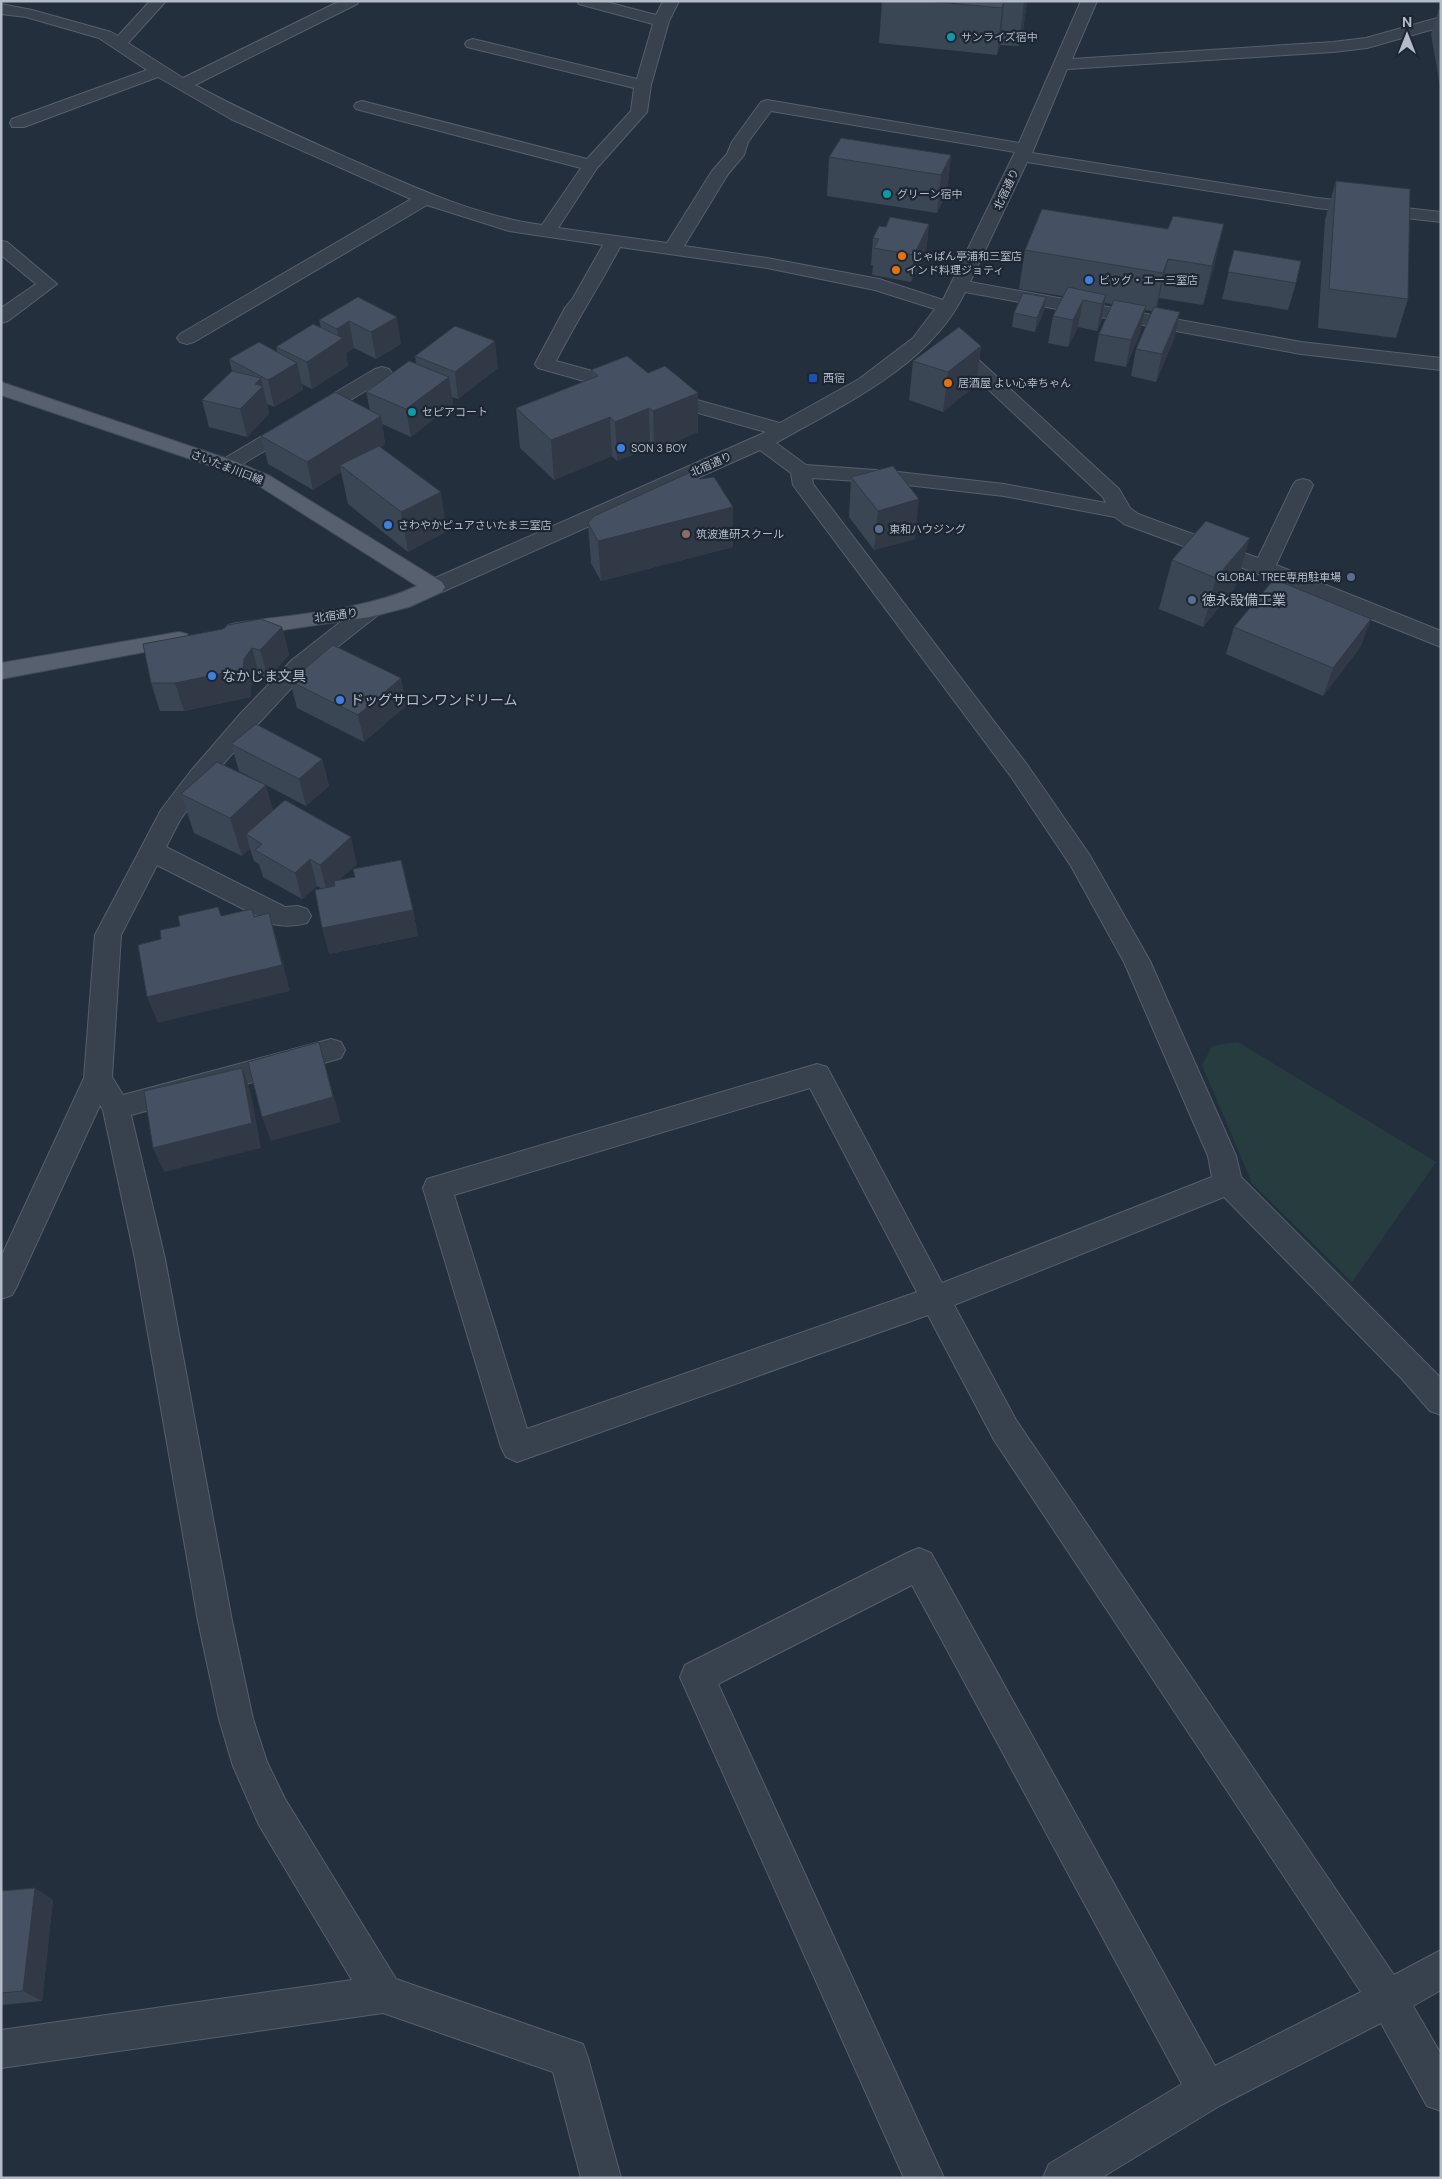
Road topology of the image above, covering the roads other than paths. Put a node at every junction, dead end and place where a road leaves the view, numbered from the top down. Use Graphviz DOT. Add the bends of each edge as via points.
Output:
graph roads {
  1 [pos="159,1"];
  2 [pos="352,1"];
  3 [pos="584,1"];
  4 [pos="671,1"];
  5 [pos="1089,1"];
  6 [pos="1,9"];
  7 [pos="34,15"];
  8 [pos="661,21"];
  9 [pos="1441,22"];
  10 [pos="1,25"];
  11 [pos="119,44"];
  12 [pos="474,44"];
  13 [pos="1060,65"];
  14 [pos="159,70"];
  15 [pos="184,84"];
  16 [pos="643,85"];
  17 [pos="362,106"];
  18 [pos="18,123"];
  19 [pos="1023,152"];
  20 [pos="590,165"];
  21 [pos="425,199"];
  22 [pos="1441,217"];
  23 [pos="546,232"];
  24 [pos="614,242"];
  25 [pos="1,246"];
  26 [pos="672,250"];
  27 [pos="959,285"];
  28 [pos="947,308"];
  29 [pos="1,317"];
  30 [pos="932,327"];
  31 [pos="187,338"];
  32 [pos="1441,364"];
  33 [pos="382,373"];
  34 [pos="1,388"];
  35 [pos="782,430"];
  36 [pos="762,442"];
  37 [pos="227,465"];
  38 [pos="801,470"];
  39 [pos="1303,485"];
  40 [pos="1121,512"];
  41 [pos="1264,568"];
  42 [pos="434,587"];
  43 [pos="370,610"];
  44 [pos="1441,640"];
  45 [pos="1,670"];
  46 [pos="152,851"];
  47 [pos="298,916"];
  48 [pos="331,1050"];
  49 [pos="98,1078"];
  50 [pos="116,1108"];
  51 [pos="1228,1183"];
  52 [pos="1,1286"];
  53 [pos="935,1299"];
  54 [pos="1441,1401"];
  55 [pos="1441,1969"];
  56 [pos="384,1994"];
  57 [pos="1388,2000"];
  58 [pos="1,2048"];
  59 [pos="1208,2091"];
  60 [pos="1441,2092"];
  61 [pos="1073,2175"];
  62 [pos="600,2178"];
  63 [pos="924,2178"];
  1 -- 11 [label="street"];
  2 -- 15 [label="street"];
  3 -- 8 [label="street"];
  4 -- 8 [label="street"];
  5 -- 13 [label="street, 北宿通り"];
  6 -- 7 [label="street"];
  7 -- 10 [label="street"];
  7 -- 11 [label="street" via="105,35"];
  8 -- 16 [label="street"];
  9 -- 13 [label="street" via="1367,43 1334,47"];
  11 -- 14 [label="street"];
  12 -- 16 [label="street"];
  13 -- 19 [label="street, 北宿通り"];
  14 -- 15 [label="street"];
  14 -- 18 [label="street"];
  15 -- 21 [label="street" via="237,115"];
  16 -- 20 [label="street" via="638,112"];
  17 -- 20 [label="street"];
  19 -- 22 [label="street" via="1317,203"];
  19 -- 26 [label="street" via="767,105"];
  19 -- 27 [label="street, 北宿通り"];
  20 -- 23 [label="street"];
  21 -- 23 [label="street" via="509,226"];
  21 -- 31 [label="street"];
  23 -- 24 [label="street"];
  24 -- 26 [label="street"];
  24 -- 35 [label="street" via="545,364"];
  25 -- 29 [label="street" via="48,284"];
  26 -- 28 [label="street" via="767,263 880,285"];
  27 -- 28 [label="street, 北宿通り"];
  27 -- 32 [label="street" via="1301,348"];
  28 -- 30 [label="street, 北宿通り"];
  30 -- 35 [label="street, 北宿通り" via="920,342 866,384"];
  30 -- 40 [label="street" via="1112,494"];
  33 -- 37 [label="street"];
  34 -- 37 [label="main road, さいたま川口線"];
  35 -- 36 [label="street, 北宿通り"];
  36 -- 38 [label="street"];
  36 -- 42 [label="street, 北宿通り"];
  37 -- 42 [label="main road, さいたま川口線" via="263,480"];
  38 -- 40 [label="street" via="1004,490"];
  38 -- 51 [label="street" via="802,485 1020,772 1080,860 1137,961 1222,1156"];
  39 -- 41 [label="street"];
  40 -- 41 [label="street" via="1131,519"];
  41 -- 44 [label="street"];
  42 -- 43 [label="main road, 北宿通り" via="401,602"];
  43 -- 45 [label="main road, 北宿通り"];
  43 -- 46 [label="street" via="300,665 249,720 192,786 170,816"];
  46 -- 47 [label="street" via="282,917"];
  46 -- 49 [label="street" via="108,935"];
  48 -- 50 [label="street"];
  49 -- 50 [label="street"];
  49 -- 52 [label="street"];
  50 -- 56 [label="street" via="150,1259 215,1622 236,1719 251,1766 272,1812"];
  51 -- 53 [label="street"];
  51 -- 54 [label="street"];
  53 -- 53 [label="street" via="817,1075 437,1188 517,1448"];
  53 -- 57 [label="street" via="1005,1430"];
  55 -- 57 [label="street"];
  56 -- 58 [label="street"];
  56 -- 62 [label="street" via="569,2058"];
  57 -- 59 [label="street"];
  57 -- 60 [label="street"];
  59 -- 61 [label="street"];
  59 -- 63 [label="street" via="919,1564 697,1677"];
}
